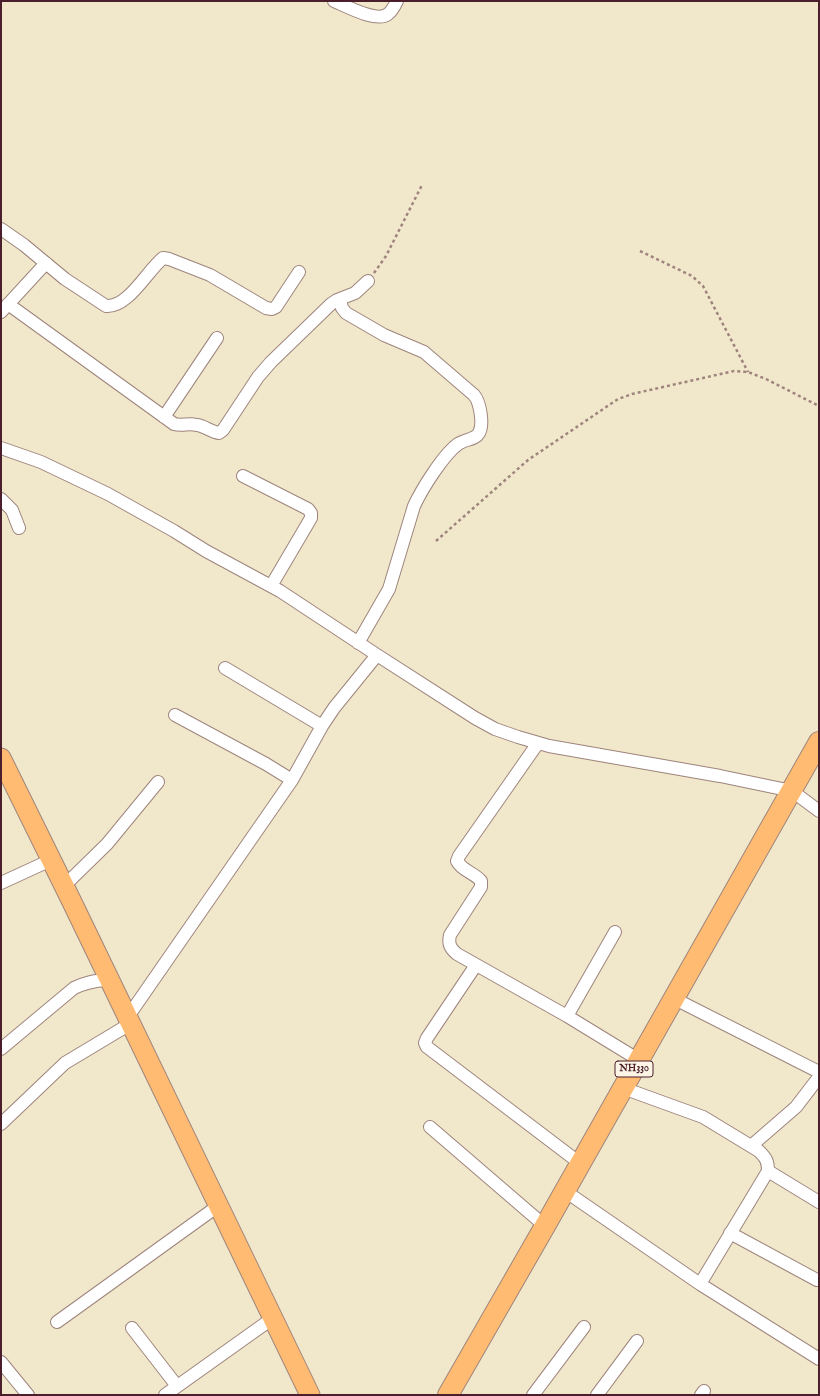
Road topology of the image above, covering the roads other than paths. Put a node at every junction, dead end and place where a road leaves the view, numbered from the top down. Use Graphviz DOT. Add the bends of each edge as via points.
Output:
graph roads {
  1 [pos="334,1"];
  2 [pos="397,1"];
  3 [pos="1,229"];
  4 [pos="46,263"];
  5 [pos="299,272"];
  6 [pos="368,281"];
  7 [pos="340,299"];
  8 [pos="4,308"];
  9 [pos="217,338"];
  10 [pos="164,417"];
  11 [pos="1,448"];
  12 [pos="243,476"];
  13 [pos="1,499"];
  14 [pos="19,528"];
  15 [pos="271,586"];
  16 [pos="358,643"];
  17 [pos="377,655"];
  18 [pos="225,668"];
  19 [pos="175,715"];
  20 [pos="322,726"];
  21 [pos="819,742"];
  22 [pos="538,743"];
  23 [pos="1,758"];
  24 [pos="292,780"];
  25 [pos="158,782"];
  26 [pos="792,791"];
  27 [pos="819,811"];
  28 [pos="51,860"];
  29 [pos="1,883"];
  30 [pos="64,886"];
  31 [pos="614,932"];
  32 [pos="476,965"];
  33 [pos="109,979"];
  34 [pos="674,998"];
  35 [pos="567,1016"];
  36 [pos="129,1021"];
  37 [pos="1,1049"];
  38 [pos="639,1060"];
  39 [pos="819,1072"];
  40 [pos="819,1077"];
  41 [pos="623,1088"];
  42 [pos="1,1124"];
  43 [pos="430,1126"];
  44 [pos="751,1146"];
  45 [pos="581,1164"];
  46 [pos="768,1171"];
  47 [pos="565,1191"];
  48 [pos="819,1202"];
  49 [pos="218,1206"];
  50 [pos="545,1226"];
  51 [pos="730,1233"];
  52 [pos="817,1280"];
  53 [pos="700,1284"];
  54 [pos="273,1318"];
  55 [pos="57,1322"];
  56 [pos="584,1327"];
  57 [pos="132,1328"];
  58 [pos="637,1341"];
  59 [pos="819,1359"];
  60 [pos="1,1362"];
  61 [pos="177,1386"];
  62 [pos="28,1395"];
  63 [pos="165,1395"];
  64 [pos="310,1395"];
  65 [pos="448,1395"];
  66 [pos="533,1395"];
  67 [pos="597,1395"];
  1 -- 2 [label="street" via="380,17 387,15"];
  3 -- 4 [label="street"];
  4 -- 5 [label="street" via="65,279 111,307 134,292 163,258 210,275 272,310"];
  4 -- 8 [label="street"];
  6 -- 7 [label="street" via="355,293"];
  7 -- 10 [label="street" via="331,304 271,362 219,433 200,425 179,426"];
  7 -- 16 [label="street" via="346,313 384,335 424,352 474,395 478,400 482,426 476,437 459,443 454,448 437,468 418,498 389,589"];
  8 -- 10 [label="street"];
  9 -- 10 [label="street"];
  11 -- 15 [label="street" via="41,462 108,494"];
  12 -- 15 [label="street" via="308,509 311,513 311,518"];
  13 -- 14 [label="street" via="12,510"];
  15 -- 16 [label="street"];
  16 -- 17 [label="street"];
  17 -- 20 [label="street"];
  17 -- 22 [label="street" via="495,729"];
  18 -- 20 [label="street"];
  19 -- 24 [label="street"];
  20 -- 24 [label="street"];
  21 -- 26 [label="highway, NH330"];
  22 -- 26 [label="street"];
  22 -- 32 [label="street" via="457,861 459,866 478,877 481,887 450,935 448,943 457,954"];
  23 -- 28 [label="main road"];
  24 -- 36 [label="street"];
  25 -- 30 [label="street" via="106,844"];
  26 -- 27 [label="street"];
  26 -- 34 [label="highway, NH330"];
  28 -- 29 [label="street"];
  28 -- 30 [label="main road"];
  30 -- 33 [label="main road"];
  31 -- 35 [label="street"];
  32 -- 35 [label="street"];
  32 -- 45 [label="street" via="425,1044"];
  33 -- 36 [label="main road"];
  33 -- 37 [label="street" via="81,984 74,988"];
  34 -- 38 [label="highway, NH330"];
  34 -- 39 [label="street"];
  35 -- 38 [label="street"];
  36 -- 42 [label="street" via="65,1063"];
  36 -- 49 [label="main road"];
  38 -- 41 [label="highway, NH330"];
  40 -- 44 [label="street" via="796,1107"];
  41 -- 44 [label="street" via="702,1117"];
  41 -- 45 [label="highway, NH330"];
  43 -- 50 [label="street"];
  44 -- 46 [label="street" via="765,1157"];
  45 -- 47 [label="highway, NH330"];
  46 -- 48 [label="street"];
  46 -- 51 [label="street"];
  47 -- 50 [label="highway, NH330"];
  47 -- 53 [label="street"];
  49 -- 54 [label="main road"];
  49 -- 55 [label="street"];
  50 -- 65 [label="highway, NH330"];
  51 -- 52 [label="street"];
  51 -- 53 [label="street"];
  53 -- 59 [label="street"];
  54 -- 61 [label="street"];
  54 -- 64 [label="main road"];
  56 -- 66 [label="street"];
  57 -- 61 [label="street"];
  58 -- 67 [label="street"];
  60 -- 62 [label="street"];
  61 -- 63 [label="street"];
}
